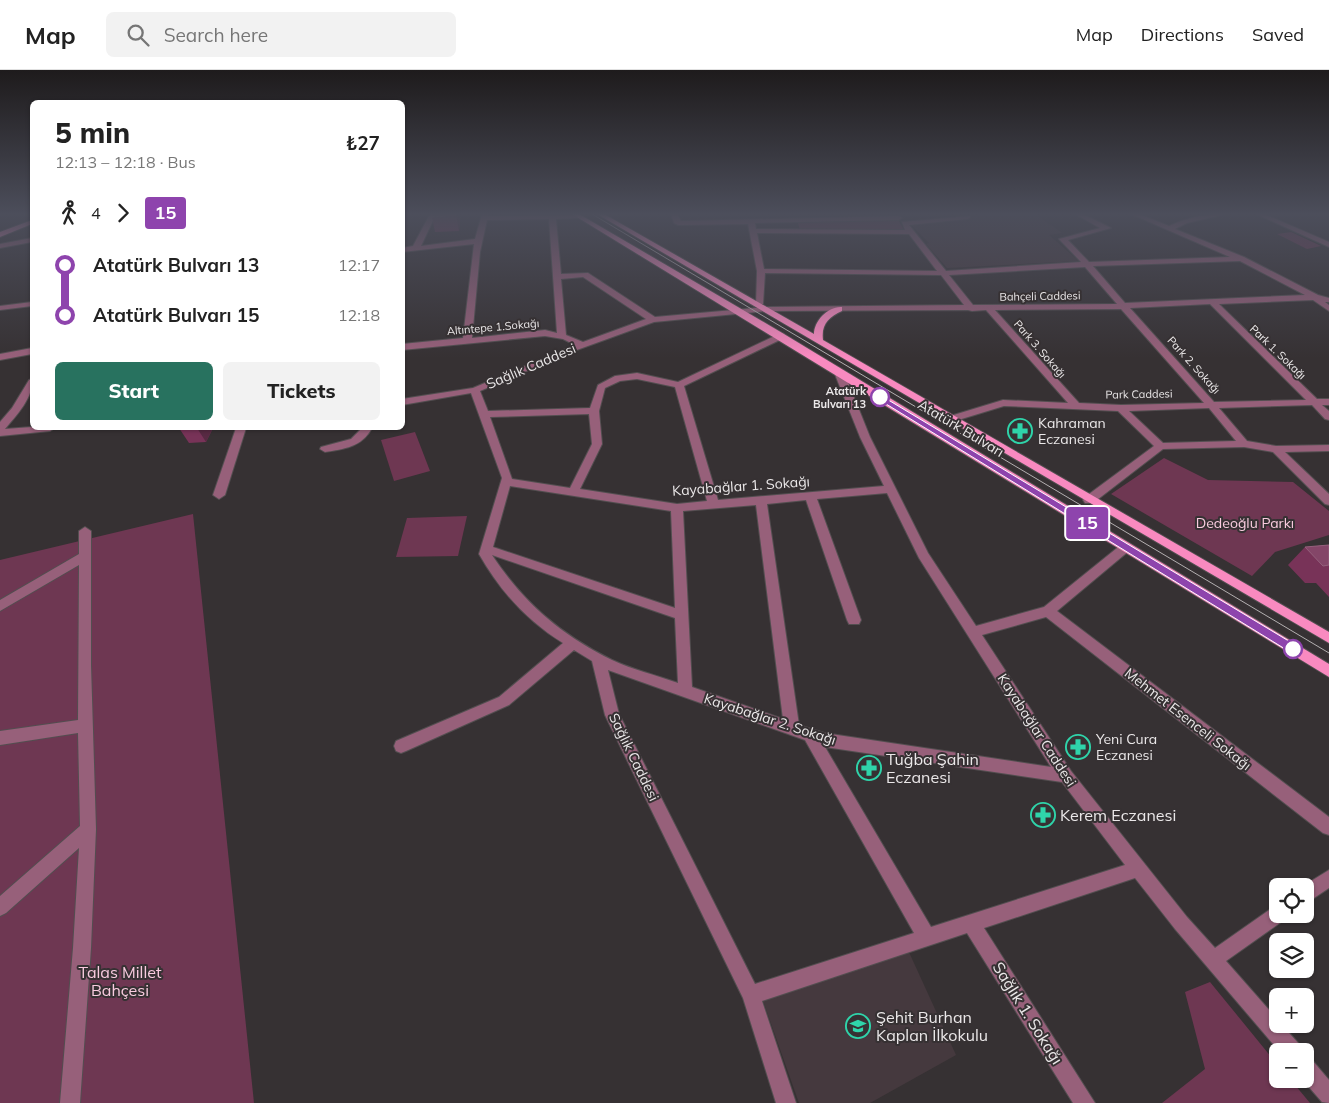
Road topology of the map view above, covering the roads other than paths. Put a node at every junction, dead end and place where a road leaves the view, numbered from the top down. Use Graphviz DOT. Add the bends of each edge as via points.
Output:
graph roads {
  1 [pos="476,262"];
  2 [pos="556,262"];
  3 [pos="656,262"];
  4 [pos="685,262"];
  5 [pos="759,262"];
  6 [pos="936,262"];
  7 [pos="1144,262"];
  8 [pos="1247,262"];
  9 [pos="1089,264"];
  10 [pos="761,271"];
  11 [pos="945,273"];
  12 [pos="557,277"];
  13 [pos="1315,297"];
  14 [pos="1329,300"];
  15 [pos="1212,302"];
  16 [pos="30,304"];
  17 [pos="762,306"];
  18 [pos="1124,306"];
  19 [pos="0,308"];
  20 [pos="989,308"];
  21 [pos="839,309"];
  22 [pos="972,309"];
  23 [pos="1329,309"];
  24 [pos="740,313"];
  25 [pos="653,320"];
  26 [pos="562,336"];
  27 [pos="781,336"];
  28 [pos="467,339"];
  29 [pos="819,341"];
  30 [pos="583,345"];
  31 [pos="405,347"];
  32 [pos="30,352"];
  33 [pos="0,357"];
  34 [pos="839,372"];
  35 [pos="30,385"];
  36 [pos="679,385"];
  37 [pos="475,390"];
  38 [pos="405,402"];
  39 [pos="1314,402"];
  40 [pos="1329,402"];
  41 [pos="1212,404"];
  42 [pos="1075,405"];
  43 [pos="1121,408"];
  44 [pos="594,410"];
  45 [pos="484,414"];
  46 [pos="1329,417"];
  47 [pos="951,419"];
  48 [pos="0,429"];
  49 [pos="30,430"];
  50 [pos="240,430"];
  51 [pos="365,430"];
  52 [pos="0,433"];
  53 [pos="1244,444"];
  54 [pos="1160,446"];
  55 [pos="1329,448"];
  56 [pos="325,449"];
  57 [pos="1276,449"];
  58 [pos="506,482"];
  59 [pos="890,489"];
  60 [pos="573,492"];
  61 [pos="219,495"];
  62 [pos="810,496"];
  63 [pos="760,500"];
  64 [pos="1089,500"];
  65 [pos="1329,501"];
  66 [pos="714,505"];
  67 [pos="677,508"];
  68 [pos="85,531"];
  69 [pos="1126,547"];
  70 [pos="486,549"];
  71 [pos="85,556"];
  72 [pos="0,606"];
  73 [pos="1048,611"];
  74 [pos="682,615"];
  75 [pos="854,620"];
  76 [pos="973,632"];
  77 [pos="1329,638"];
  78 [pos="573,643"];
  79 [pos="598,658"];
  80 [pos="1329,671"];
  81 [pos="685,691"];
  82 [pos="86,725"];
  83 [pos="792,728"];
  84 [pos="810,735"];
  85 [pos="0,738"];
  86 [pos="401,746"];
  87 [pos="1066,776"];
  88 [pos="1329,827"];
  89 [pos="88,829"];
  90 [pos="1137,868"];
  91 [pos="1329,878"];
  92 [pos="1314,889"];
  93 [pos="0,906"];
  94 [pos="1269,920"];
  95 [pos="971,923"];
  96 [pos="927,938"];
  97 [pos="1213,960"];
  98 [pos="751,994"];
  99 [pos="1285,1043"];
  100 [pos="1314,1078"];
  101 [pos="1329,1095"];
  102 [pos="70,1103"];
  103 [pos="786,1103"];
  104 [pos="1085,1103"];
  1 -- 28 [label="street"];
  2 -- 12 [label="street"];
  3 -- 24 [label="main road, Atatürk Bulvarı"];
  4 -- 17 [label="main road, Atatürk Bulvarı"];
  5 -- 10 [label="street"];
  6 -- 11 [label="street"];
  7 -- 9 [label="street"];
  8 -- 13 [label="street"];
  9 -- 11 [label="street"];
  9 -- 18 [label="street, Park 2. Sokağı"];
  10 -- 11 [label="street"];
  10 -- 17 [label="street"];
  11 -- 22 [label="street"];
  12 -- 25 [label="street" via="585,275"];
  12 -- 26 [label="street"];
  13 -- 14 [label="street"];
  13 -- 15 [label="street, Bahçeli Caddesi"];
  13 -- 23 [label="street"];
  15 -- 18 [label="street, Bahçeli Caddesi"];
  15 -- 39 [label="street, Park 1. Sokağı"];
  16 -- 19 [label="street"];
  17 -- 21 [label="street, Bahçeli Caddesi"];
  17 -- 24 [label="street, Sağlık Caddesi"];
  17 -- 29 [label="main road, Atatürk Bulvarı"];
  18 -- 20 [label="street, Bahçeli Caddesi"];
  18 -- 41 [label="street, Park 2. Sokağı"];
  20 -- 22 [label="street, Bahçeli Caddesi"];
  20 -- 42 [label="street, Park 3. Sokağı"];
  21 -- 22 [label="street, Bahçeli Caddesi"];
  21 -- 29 [label="main road" via="820,322 816,332"];
  24 -- 25 [label="street, Sağlık Caddesi"];
  24 -- 27 [label="main road, Atatürk Bulvarı"];
  25 -- 30 [label="street, Sağlık Caddesi"];
  26 -- 28 [label="street, Altıntepe 1.Sokağı" via="545,334"];
  26 -- 30 [label="street, Altıntepe 1.Sokağı"];
  27 -- 34 [label="main road, Atatürk Bulvarı"];
  27 -- 36 [label="street"];
  28 -- 31 [label="street, Altıntepe 1.Sokağı"];
  29 -- 47 [label="main road, Atatürk Bulvarı"];
  30 -- 37 [label="street, Sağlık Caddesi"];
  32 -- 33 [label="street"];
  34 -- 59 [label="street, Kayabağlar Caddesi" via="848,400"];
  34 -- 69 [label="main road, Atatürk Bulvarı"];
  35 -- 48 [label="street"];
  36 -- 44 [label="street" via="645,376 618,378 601,387"];
  36 -- 66 [label="street"];
  37 -- 38 [label="street"];
  37 -- 45 [label="street, Sağlık Caddesi"];
  39 -- 40 [label="street, Park Caddesi"];
  39 -- 41 [label="street, Park Caddesi"];
  39 -- 46 [label="street, Park 1. Sokağı"];
  41 -- 43 [label="street, Park Caddesi"];
  41 -- 53 [label="street, Park 2. Sokağı"];
  42 -- 43 [label="street, Park Caddesi"];
  42 -- 47 [label="street, Park Caddesi" via="1003,403"];
  43 -- 54 [label="street"];
  44 -- 45 [label="street"];
  44 -- 60 [label="street" via="598,444"];
  45 -- 58 [label="street, Sağlık Caddesi"];
  47 -- 64 [label="main road, Atatürk Bulvarı"];
  49 -- 52 [label="street"];
  50 -- 61 [label="street"];
  51 -- 56 [label="street" via="350,444"];
  53 -- 54 [label="street"];
  53 -- 57 [label="street"];
  54 -- 64 [label="street"];
  55 -- 57 [label="street"];
  57 -- 65 [label="street"];
  58 -- 60 [label="street, Kayabağlar 1. Sokağı"];
  58 -- 70 [label="street"];
  59 -- 62 [label="street, Kayabağlar 1. Sokağı"];
  59 -- 76 [label="street, Kayabağlar Caddesi" via="923,555"];
  60 -- 67 [label="street, Kayabağlar 1. Sokağı"];
  62 -- 63 [label="street, Kayabağlar 1. Sokağı"];
  62 -- 75 [label="street"];
  63 -- 66 [label="street, Kayabağlar 1. Sokağı"];
  63 -- 83 [label="street"];
  64 -- 77 [label="main road, Atatürk Bulvarı"];
  66 -- 67 [label="street, Kayabağlar 1. Sokağı"];
  67 -- 74 [label="street"];
  68 -- 71 [label="street"];
  69 -- 73 [label="street"];
  69 -- 80 [label="main road, Atatürk Bulvarı"];
  70 -- 74 [label="street"];
  70 -- 78 [label="street" via="485,554 494,570 519,601 552,630"];
  71 -- 72 [label="street"];
  71 -- 82 [label="street"];
  73 -- 76 [label="street"];
  73 -- 88 [label="street, Mehmet Esenceli Sokağı"];
  74 -- 81 [label="street"];
  76 -- 87 [label="street, Kayabağlar Caddesi"];
  78 -- 79 [label="street"];
  78 -- 86 [label="street" via="504,701"];
  79 -- 81 [label="street, Kayabağlar 2. Sokağı"];
  79 -- 98 [label="street, Sağlık Caddesi" via="612,715"];
  81 -- 83 [label="street, Kayabağlar 2. Sokağı"];
  82 -- 85 [label="street"];
  82 -- 89 [label="street"];
  83 -- 84 [label="street, Kayabağlar 2. Sokağı"];
  84 -- 87 [label="street, Kayabağlar 2. Sokağı" via="824,740"];
  84 -- 96 [label="street"];
  87 -- 90 [label="street, Kayabağlar Caddesi"];
  89 -- 93 [label="street"];
  89 -- 102 [label="street"];
  90 -- 95 [label="street"];
  90 -- 97 [label="street, Kayabağlar Caddesi"];
  91 -- 92 [label="street"];
  94 -- 97 [label="street"];
  95 -- 96 [label="street"];
  95 -- 104 [label="street, Sağlık 1. Sokağı"];
  96 -- 98 [label="street"];
  97 -- 99 [label="street, Kayabağlar Caddesi"];
  98 -- 103 [label="street, Sağlık Caddesi"];
  100 -- 101 [label="street"];
}
